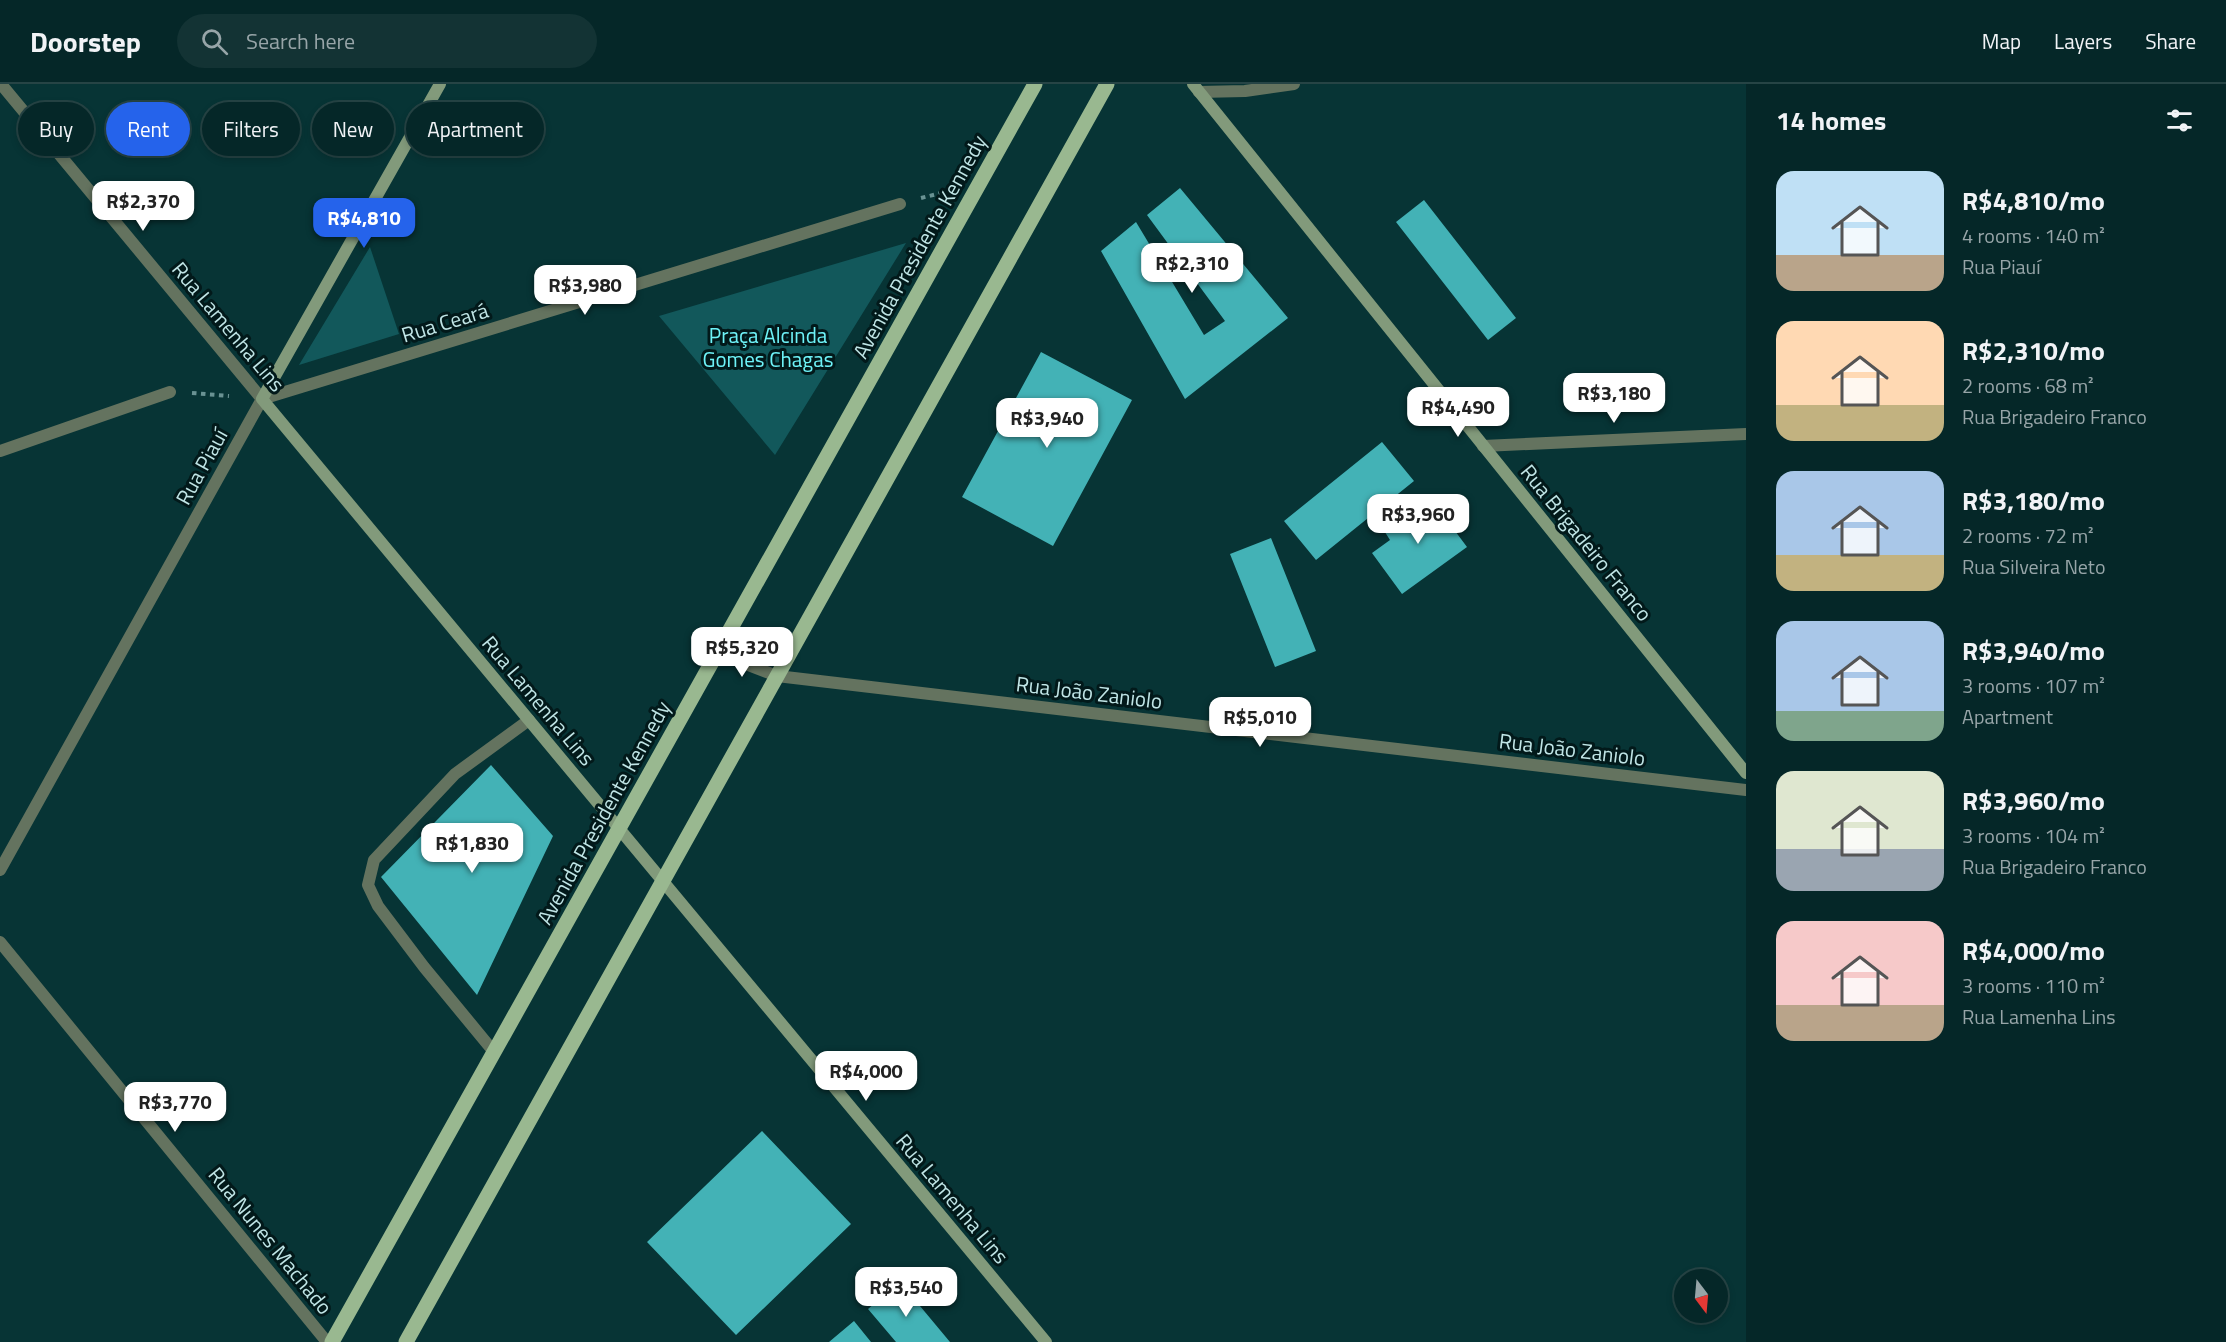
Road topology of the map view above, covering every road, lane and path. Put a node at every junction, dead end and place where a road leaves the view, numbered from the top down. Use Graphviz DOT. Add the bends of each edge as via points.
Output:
graph roads {
  1 [pos="1,84"];
  2 [pos="440,84"];
  3 [pos="1035,84"];
  4 [pos="1107,84"];
  5 [pos="1294,84"];
  6 [pos="1196,88"];
  7 [pos="980,182"];
  8 [pos="900,204"];
  9 [pos="170,392"];
  10 [pos="262,399"];
  11 [pos="1746,434"];
  12 [pos="1483,446"];
  13 [pos="0,451"];
  14 [pos="717,653"];
  15 [pos="777,676"];
  16 [pos="529,720"];
  17 [pos="1746,773"];
  18 [pos="1746,790"];
  19 [pos="619,829"];
  20 [pos="0,870"];
  21 [pos="663,882"];
  22 [pos="0,942"];
  23 [pos="494,1052"];
  24 [pos="327,1342"];
  25 [pos="333,1342"];
  26 [pos="406,1342"];
  27 [pos="1046,1342"];
  1 -- 10 [label="street, Rua Lamenha Lins"];
  2 -- 10 [label="main road, Rua Piauí"];
  3 -- 7 [label="main road, Avenida Presidente Kennedy"];
  4 -- 15 [label="main road"];
  5 -- 6 [label="street" via="1245,91"];
  6 -- 12 [label="main road, Rua Brigadeiro Franco"];
  7 -- 8 [label="path"];
  7 -- 14 [label="main road, Avenida Presidente Kennedy"];
  8 -- 10 [label="street, Rua Ceará"];
  9 -- 10 [label="path"];
  9 -- 13 [label="street"];
  10 -- 16 [label="main road, Rua Lamenha Lins"];
  10 -- 20 [label="street, Rua Piauí"];
  11 -- 12 [label="street"];
  12 -- 17 [label="main road, Rua Brigadeiro Franco"];
  14 -- 15 [label="street, Rua João Zaniolo"];
  14 -- 19 [label="main road, Avenida Presidente Kennedy"];
  15 -- 18 [label="street, Rua João Zaniolo"];
  15 -- 21 [label="main road"];
  16 -- 19 [label="main road, Rua Lamenha Lins"];
  16 -- 23 [label="street" via="455,774 374,860 368,885 378,906 423,967"];
  19 -- 21 [label="main road, Rua Lamenha Lins"];
  19 -- 23 [label="main road, Avenida Presidente Kennedy"];
  21 -- 26 [label="main road"];
  21 -- 27 [label="main road, Rua Lamenha Lins"];
  22 -- 24 [label="street, Rua Nunes Machado"];
  23 -- 25 [label="main road, Avenida Presidente Kennedy"];
}
